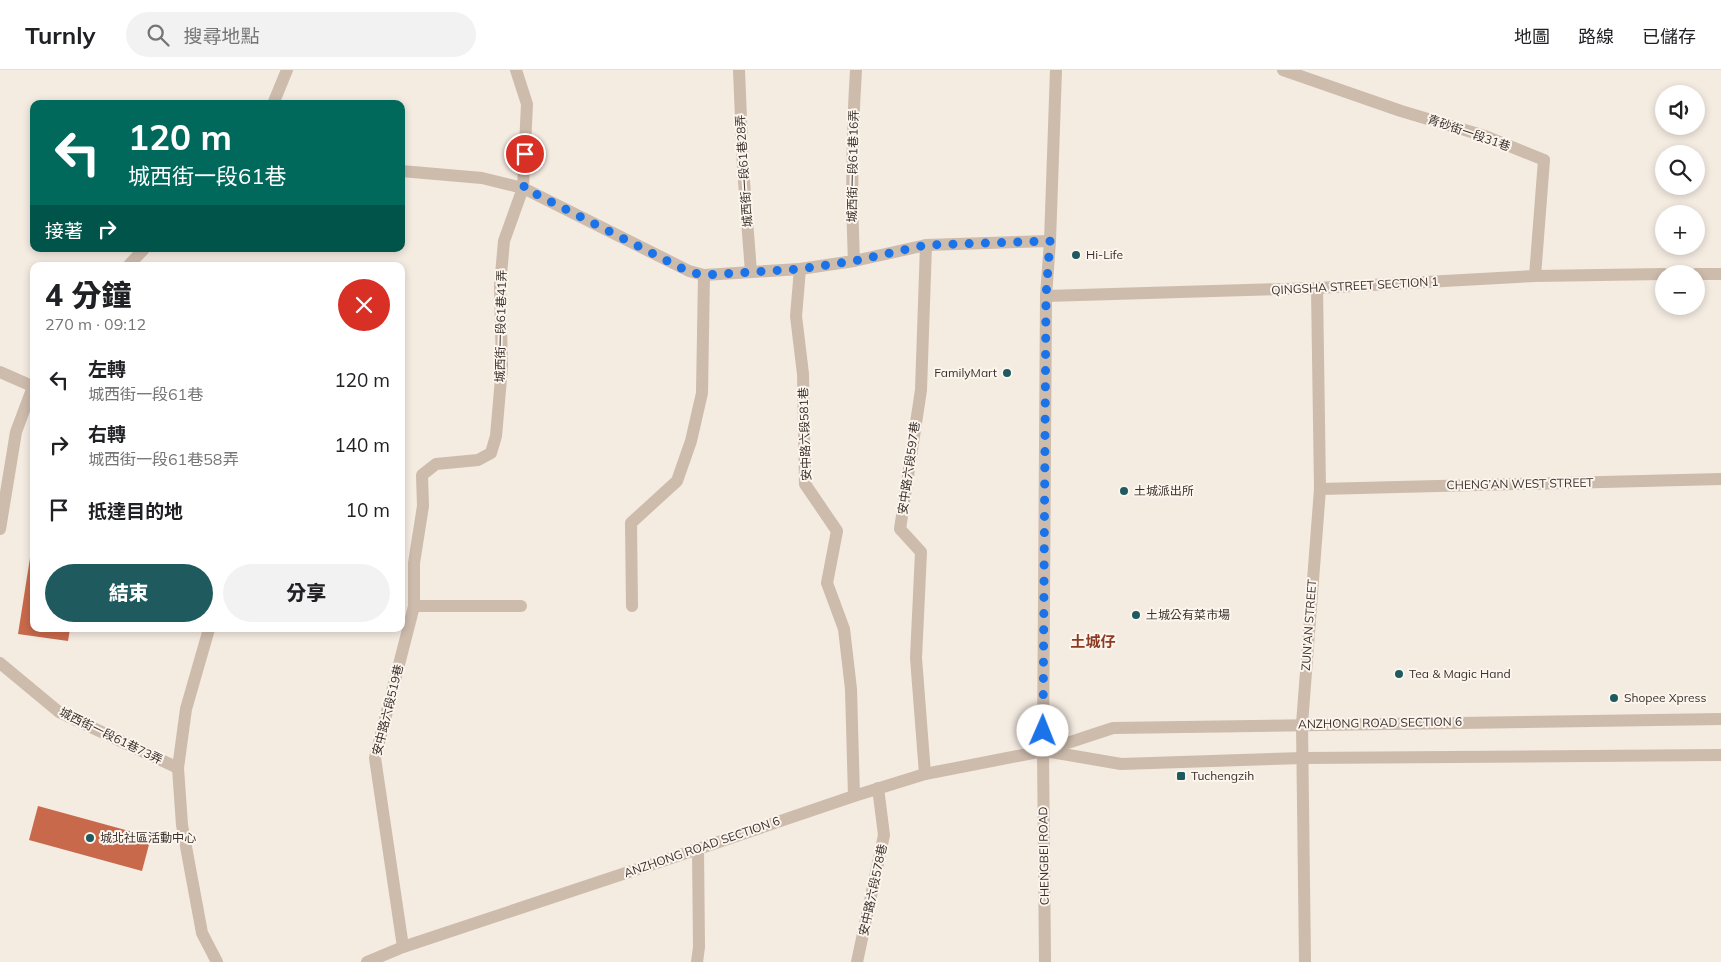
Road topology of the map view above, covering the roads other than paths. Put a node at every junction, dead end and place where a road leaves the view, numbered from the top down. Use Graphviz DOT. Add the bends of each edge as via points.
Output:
graph roads {
  1 [pos="287,70"];
  2 [pos="516,70"];
  3 [pos="739,70"];
  4 [pos="856,70"];
  5 [pos="1056,70"];
  6 [pos="1283,70"];
  7 [pos="275,100"];
  8 [pos="405,172"];
  9 [pos="524,188"];
  10 [pos="1050,241"];
  11 [pos="926,245"];
  12 [pos="141,252"];
  13 [pos="854,261"];
  14 [pos="132,262"];
  15 [pos="800,269"];
  16 [pos="751,272"];
  17 [pos="1655,274"];
  18 [pos="1705,274"];
  19 [pos="1721,274"];
  20 [pos="704,275"];
  21 [pos="1535,276"];
  22 [pos="1317,288"];
  23 [pos="1046,296"];
  24 [pos="0,372"];
  25 [pos="30,385"];
  26 [pos="30,394"];
  27 [pos="1721,479"];
  28 [pos="1320,489"];
  29 [pos="0,529"];
  30 [pos="405,560"];
  31 [pos="414,563"];
  32 [pos="414,606"];
  33 [pos="521,606"];
  34 [pos="632,606"];
  35 [pos="208,632"];
  36 [pos="0,663"];
  37 [pos="1721,719"];
  38 [pos="1302,724"];
  39 [pos="1042,751"];
  40 [pos="1721,754"];
  41 [pos="1303,758"];
  42 [pos="178,768"];
  43 [pos="925,774"];
  44 [pos="878,788"];
  45 [pos="854,796"];
  46 [pos="698,849"];
  47 [pos="403,947"];
  48 [pos="218,962"];
  49 [pos="367,962"];
  50 [pos="697,962"];
  51 [pos="857,962"];
  52 [pos="1045,962"];
  53 [pos="1305,962"];
  1 -- 7 [label="street"];
  2 -- 9 [label="street" via="527,104"];
  3 -- 16 [label="street, 城西街一段61巷28弄"];
  4 -- 13 [label="street, 城西街一段61巷16弄" via="851,207"];
  5 -- 10 [label="street, CHENGBEI ROAD"];
  6 -- 21 [label="street, 青砂街一段31巷" via="1485,136 1544,160"];
  8 -- 9 [label="street" via="482,178"];
  9 -- 20 [label="street" via="689,272"];
  9 -- 31 [label="street, 城西街一段61巷41弄" via="504,241 500,286 502,367 496,436 490,453 478,460 436,464 422,475 423,506"];
  10 -- 11 [label="street"];
  10 -- 23 [label="street, CHENGBEI ROAD"];
  11 -- 13 [label="street"];
  11 -- 43 [label="street, 安中路六段597巷" via="921,390 900,529 921,552 916,658"];
  12 -- 14 [label="street"];
  13 -- 15 [label="street"];
  15 -- 16 [label="street"];
  15 -- 45 [label="street, 安中路六段581巷" via="796,316 803,374 805,484 836,531 827,583 844,629 851,689"];
  16 -- 20 [label="street"];
  17 -- 21 [label="street, QINGSHA STREET SECTION 1"];
  18 -- 19 [label="street"];
  20 -- 34 [label="street" via="702,393 678,481 631,523"];
  21 -- 22 [label="street, QINGSHA STREET SECTION 1"];
  22 -- 23 [label="street, QINGSHA STREET SECTION 1"];
  22 -- 28 [label="street, ZUN’AN STREET"];
  23 -- 39 [label="street, CHENGBEI ROAD"];
  24 -- 25 [label="street"];
  26 -- 29 [label="street" via="16,432"];
  27 -- 28 [label="street, CHENG’AN WEST STREET"];
  28 -- 38 [label="street, ZUN’AN STREET"];
  30 -- 31 [label="street"];
  31 -- 32 [label="street, 安中路六段519巷"];
  32 -- 33 [label="street"];
  32 -- 47 [label="street, 安中路六段519巷" via="375,758"];
  35 -- 42 [label="street" via="186,709"];
  36 -- 42 [label="street, 城西街一段61巷73弄" via="59,712"];
  37 -- 38 [label="street, ANZHONG ROAD SECTION 6"];
  38 -- 39 [label="street, ANZHONG ROAD SECTION 6" via="1113,728"];
  38 -- 41 [label="street, ZUN’AN STREET"];
  39 -- 41 [label="street, ANZHONG ROAD SECTION 6" via="1121,764"];
  39 -- 43 [label="street, ANZHONG ROAD SECTION 6"];
  39 -- 52 [label="street, CHENGBEI ROAD"];
  40 -- 41 [label="street, ANZHONG ROAD SECTION 6"];
  41 -- 53 [label="street, ZUN’AN STREET"];
  42 -- 48 [label="street" via="182,825 202,933"];
  43 -- 44 [label="street, ANZHONG ROAD SECTION 6"];
  44 -- 45 [label="street, ANZHONG ROAD SECTION 6"];
  44 -- 51 [label="street, 安中路六段578巷" via="884,835"];
  45 -- 46 [label="street, ANZHONG ROAD SECTION 6"];
  46 -- 47 [label="street, ANZHONG ROAD SECTION 6"];
  46 -- 50 [label="street"];
  47 -- 49 [label="street, ANZHONG ROAD SECTION 6"];
}
